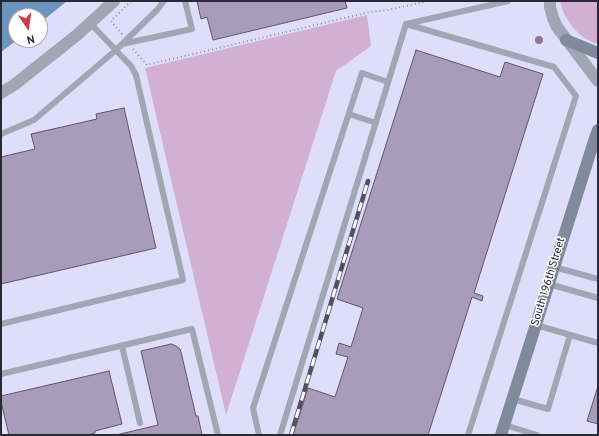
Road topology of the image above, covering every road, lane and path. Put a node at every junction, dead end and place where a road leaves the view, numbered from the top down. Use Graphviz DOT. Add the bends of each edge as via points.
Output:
graph roads {
  1 [pos="114,1"];
  2 [pos="131,1"];
  3 [pos="164,1"];
  4 [pos="185,1"];
  5 [pos="428,1"];
  6 [pos="508,1"];
  7 [pos="550,1"];
  8 [pos="90,23"];
  9 [pos="406,24"];
  10 [pos="566,40"];
  11 [pos="127,42"];
  12 [pos="116,50"];
  13 [pos="598,53"];
  14 [pos="598,81"];
  15 [pos="388,82"];
  16 [pos="1,93"];
  17 [pos="349,114"];
  18 [pos="376,123"];
  19 [pos="598,130"];
  20 [pos="1,134"];
  21 [pos="598,158"];
  22 [pos="586,164"];
  23 [pos="554,266"];
  24 [pos="598,280"];
  25 [pos="549,284"];
  26 [pos="598,298"];
  27 [pos="1,324"];
  28 [pos="536,325"];
  29 [pos="570,335"];
  30 [pos="598,343"];
  31 [pos="122,346"];
  32 [pos="1,374"];
  33 [pos="513,399"];
  34 [pos="140,423"];
  35 [pos="503,430"];
  36 [pos="218,435"];
  37 [pos="259,435"];
  38 [pos="280,435"];
  39 [pos="468,435"];
  40 [pos="537,435"];
  1 -- 8 [label="street"];
  2 -- 11 [label="path" via="111,21"];
  3 -- 11 [label="lane"];
  4 -- 11 [label="lane" via="192,29"];
  5 -- 11 [label="path" via="147,65"];
  6 -- 9 [label="lane"];
  7 -- 10 [label="street" via="553,18"];
  8 -- 12 [label="lane"];
  8 -- 16 [label="street"];
  9 -- 15 [label="lane"];
  9 -- 39 [label="lane" via="554,67 576,96"];
  10 -- 13 [label="main road"];
  10 -- 14 [label="street"];
  11 -- 12 [label="lane"];
  12 -- 20 [label="lane" via="34,120"];
  12 -- 27 [label="lane" via="136,75 183,280"];
  15 -- 17 [label="lane" via="362,74"];
  15 -- 18 [label="lane"];
  17 -- 18 [label="lane"];
  17 -- 37 [label="lane" via="253,408"];
  18 -- 38 [label="lane"];
  19 -- 22 [label="main road, South 196th Street"];
  21 -- 22 [label="main road"];
  22 -- 23 [label="main road, South 196th Street"];
  23 -- 24 [label="lane"];
  23 -- 25 [label="main road, South 196th Street"];
  25 -- 26 [label="lane"];
  25 -- 28 [label="main road, South 196th Street"];
  28 -- 29 [label="lane"];
  28 -- 33 [label="main road, South 196th Street"];
  29 -- 30 [label="lane"];
  29 -- 33 [label="lane" via="548,409"];
  31 -- 32 [label="lane"];
  31 -- 34 [label="lane"];
  31 -- 36 [label="lane" via="192,329"];
  33 -- 35 [label="main road, South 196th Street"];
  35 -- 40 [label="lane"];
}
